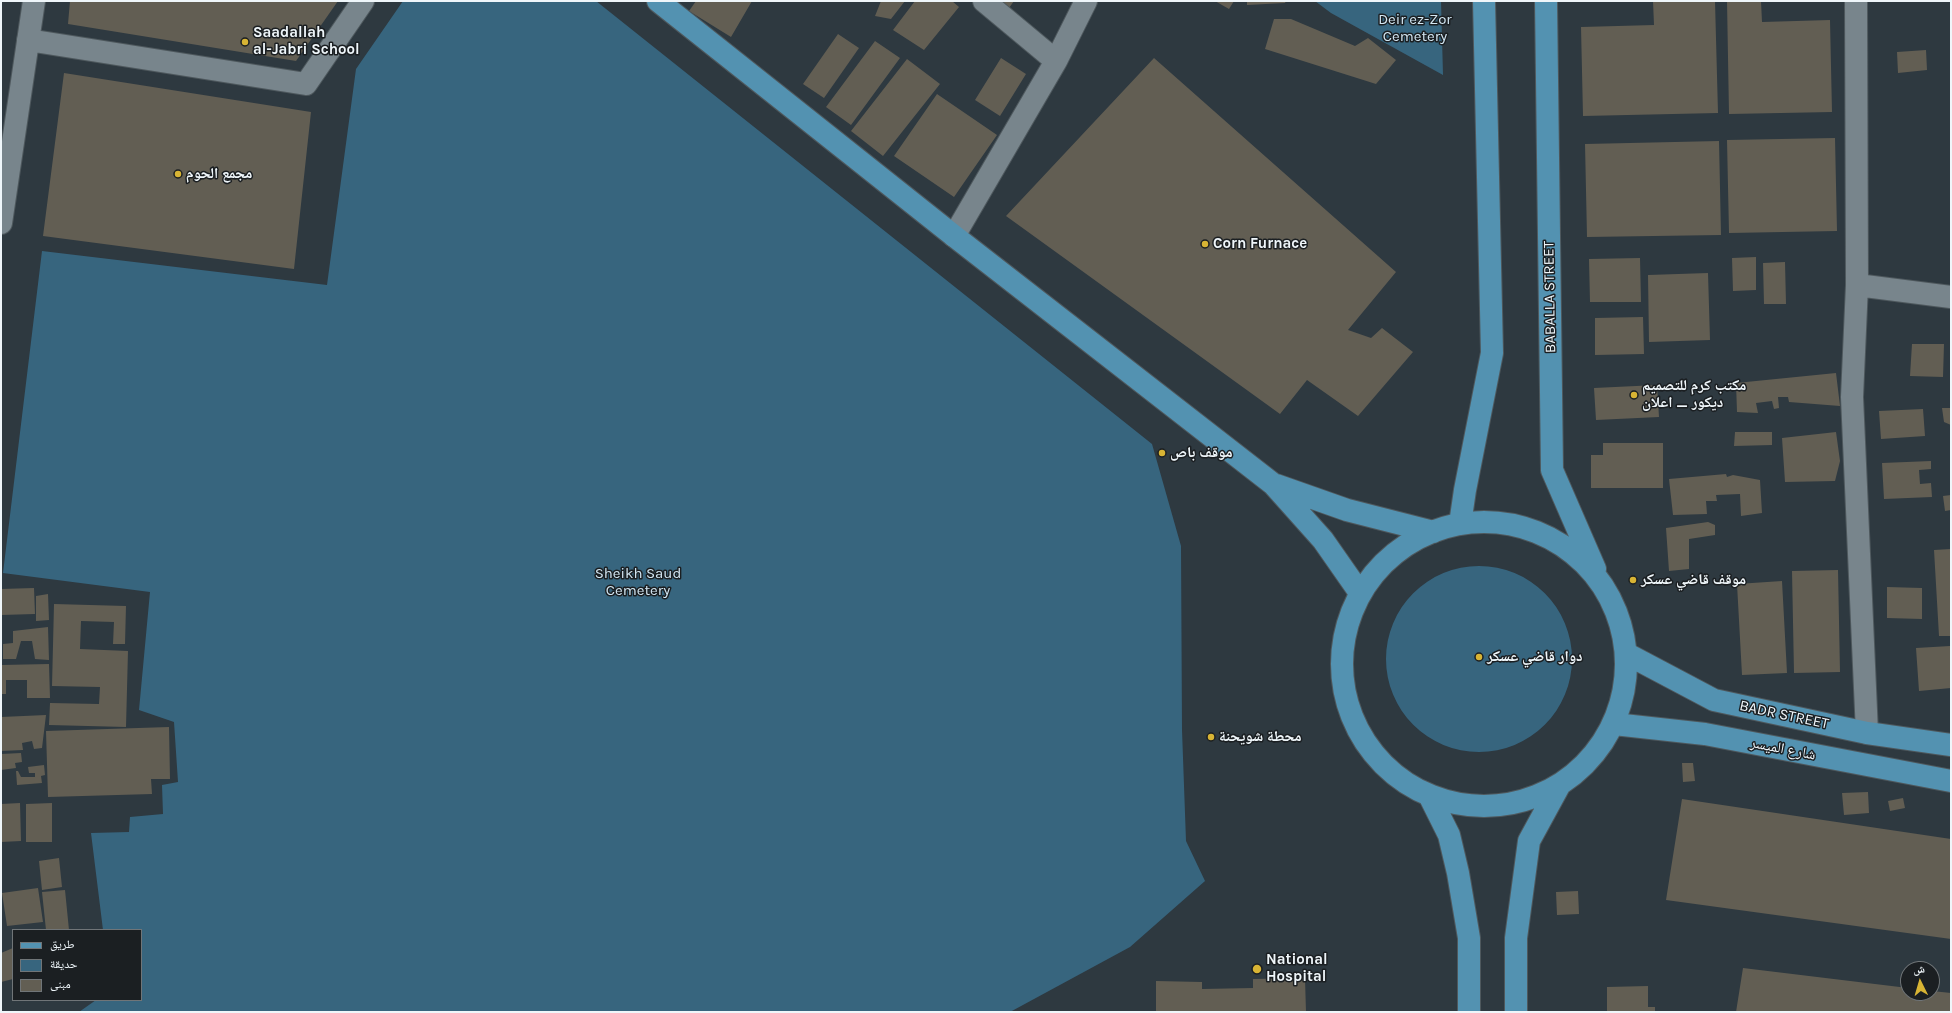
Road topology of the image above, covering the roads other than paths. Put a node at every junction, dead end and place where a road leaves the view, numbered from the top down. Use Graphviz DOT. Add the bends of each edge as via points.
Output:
graph roads {
  1 [pos="34,1"];
  2 [pos="363,1"];
  3 [pos="658,1"];
  4 [pos="984,1"];
  5 [pos="1086,1"];
  6 [pos="1484,1"];
  7 [pos="1546,1"];
  8 [pos="1856,1"];
  9 [pos="28,40"];
  10 [pos="1056,61"];
  11 [pos="1,223"];
  12 [pos="954,236"];
  13 [pos="1857,285"];
  14 [pos="1951,297"];
  15 [pos="1273,484"];
  16 [pos="1460,524"];
  17 [pos="1433,532"];
  18 [pos="1601,583"];
  19 [pos="1360,593"];
  20 [pos="1627,654"];
  21 [pos="1614,724"];
  22 [pos="1867,733"];
  23 [pos="1951,745"];
  24 [pos="1951,781"];
  25 [pos="1559,786"];
  26 [pos="1430,797"];
  27 [pos="1469,1012"];
  28 [pos="1516,1012"];
  1 -- 9 [label="street"];
  2 -- 9 [label="street" via="306,84"];
  3 -- 12 [label="main road"];
  4 -- 10 [label="street"];
  5 -- 10 [label="street"];
  6 -- 16 [label="main road" via="1492,353"];
  7 -- 18 [label="main road, BABALLA STREET" via="1552,470"];
  8 -- 13 [label="street"];
  9 -- 11 [label="street"];
  10 -- 12 [label="street"];
  12 -- 15 [label="main road"];
  13 -- 14 [label="street"];
  13 -- 22 [label="street" via="1852,397"];
  15 -- 17 [label="main road" via="1347,510"];
  15 -- 19 [label="main road" via="1323,540"];
  16 -- 17 [label="main road"];
  16 -- 18 [label="main road" via="1501,523 1539,533 1574,554"];
  17 -- 19 [label="main road" via="1404,547 1379,568"];
  18 -- 20 [label="main road" via="1614,605 1623,629"];
  19 -- 26 [label="main road" via="1343,639 1343,688 1358,733 1389,771"];
  20 -- 21 [label="main road" via="1625,690"];
  20 -- 22 [label="main road, BADR STREET" via="1714,700"];
  21 -- 24 [label="main road, شارع الميسر" via="1705,734"];
  21 -- 25 [label="main road" via="1591,759"];
  22 -- 23 [label="main road, BADR STREET"];
  25 -- 26 [label="main road" via="1518,803 1474,807"];
  25 -- 28 [label="main road" via="1529,841 1516,938"];
  26 -- 27 [label="main road" via="1449,835 1458,873 1469,938"];
}
